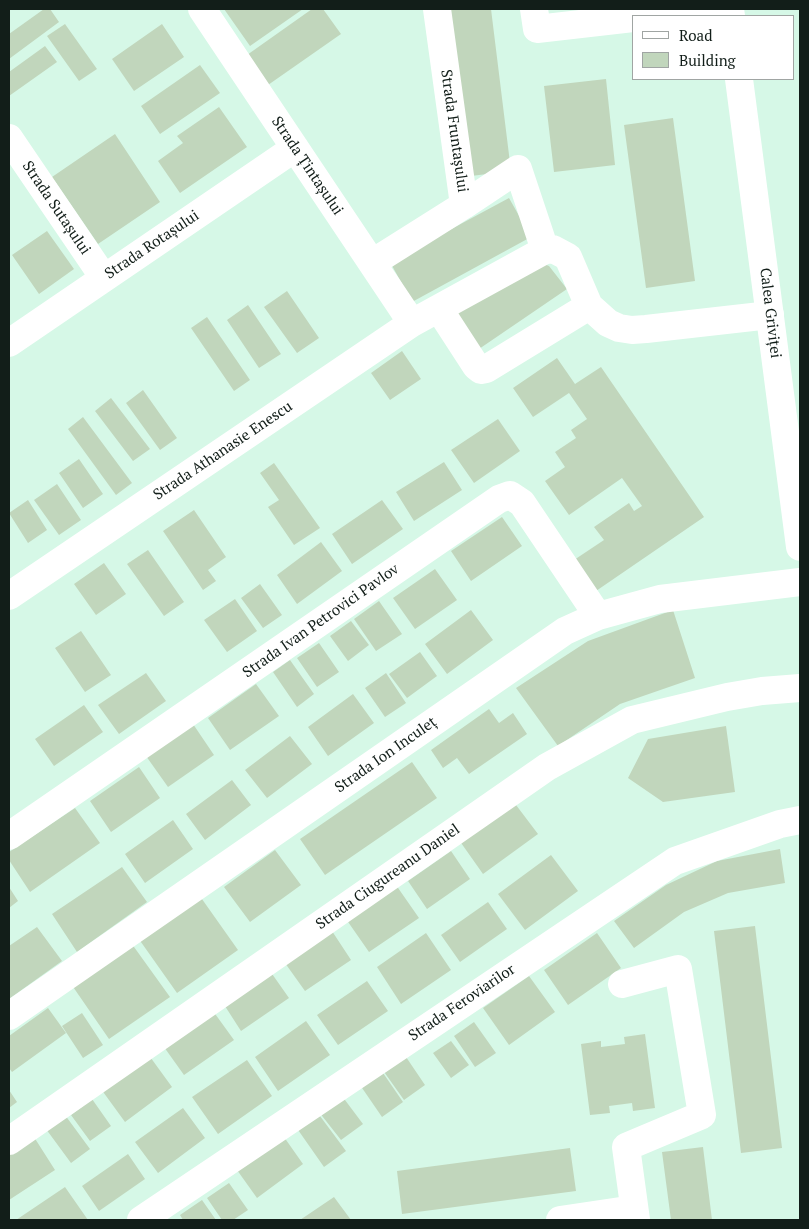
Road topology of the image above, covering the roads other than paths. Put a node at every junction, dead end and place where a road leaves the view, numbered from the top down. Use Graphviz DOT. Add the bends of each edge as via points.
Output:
graph roads {
  1 [pos="202,9"];
  2 [pos="437,9"];
  3 [pos="534,9"];
  4 [pos="719,9"];
  5 [pos="662,15"];
  6 [pos="632,18"];
  7 [pos="739,80"];
  8 [pos="9,138"];
  9 [pos="295,148"];
  10 [pos="464,205"];
  11 [pos="545,250"];
  12 [pos="372,263"];
  13 [pos="104,278"];
  14 [pos="589,306"];
  15 [pos="439,308"];
  16 [pos="770,314"];
  17 [pos="412,323"];
  18 [pos="9,342"];
  19 [pos="800,547"];
  20 [pos="800,582"];
  21 [pos="9,596"];
  22 [pos="598,616"];
  23 [pos="800,688"];
  24 [pos="800,820"];
  25 [pos="9,836"];
  26 [pos="622,984"];
  27 [pos="9,1016"];
  28 [pos="9,1141"];
  29 [pos="635,1214"];
  30 [pos="141,1220"];
  31 [pos="560,1220"];
  1 -- 9 [label="street, Strada Țintașului"];
  2 -- 10 [label="street, Strada Fruntașului"];
  3 -- 6 [label="street" via="537,29"];
  4 -- 5 [label="street"];
  7 -- 16 [label="street, Calea Griviței"];
  8 -- 13 [label="street, Strada Sutașului"];
  9 -- 12 [label="street, Strada Țintașului"];
  9 -- 13 [label="street, Strada Rotașului"];
  10 -- 11 [label="street" via="518,169"];
  10 -- 12 [label="street, Strada Fruntașului"];
  11 -- 14 [label="street" via="553,249 568,257"];
  11 -- 15 [label="street, Strada Athanasie Enescu"];
  12 -- 17 [label="street, Strada Țintașului"];
  13 -- 18 [label="street, Strada Rotașului"];
  14 -- 15 [label="street" via="481,370"];
  14 -- 16 [label="street" via="608,323 632,330"];
  15 -- 17 [label="street, Strada Athanasie Enescu"];
  16 -- 19 [label="street, Calea Griviței"];
  17 -- 21 [label="street, Strada Athanasie Enescu"];
  20 -- 22 [label="street, Strada Ion Inculeț" via="660,599"];
  22 -- 25 [label="street, Strada Ivan Petrovici Pavlov" via="522,503 510,495 499,498"];
  22 -- 27 [label="street, Strada Ion Inculeț" via="565,631"];
  23 -- 28 [label="street, Strada Ciugureanu Daniel" via="727,697 632,720 547,767"];
  24 -- 30 [label="street, Strada Feroviarilor" via="674,861"];
  26 -- 29 [label="street" via="678,968 702,1115 626,1147"];
  29 -- 31 [label="street"];
}
